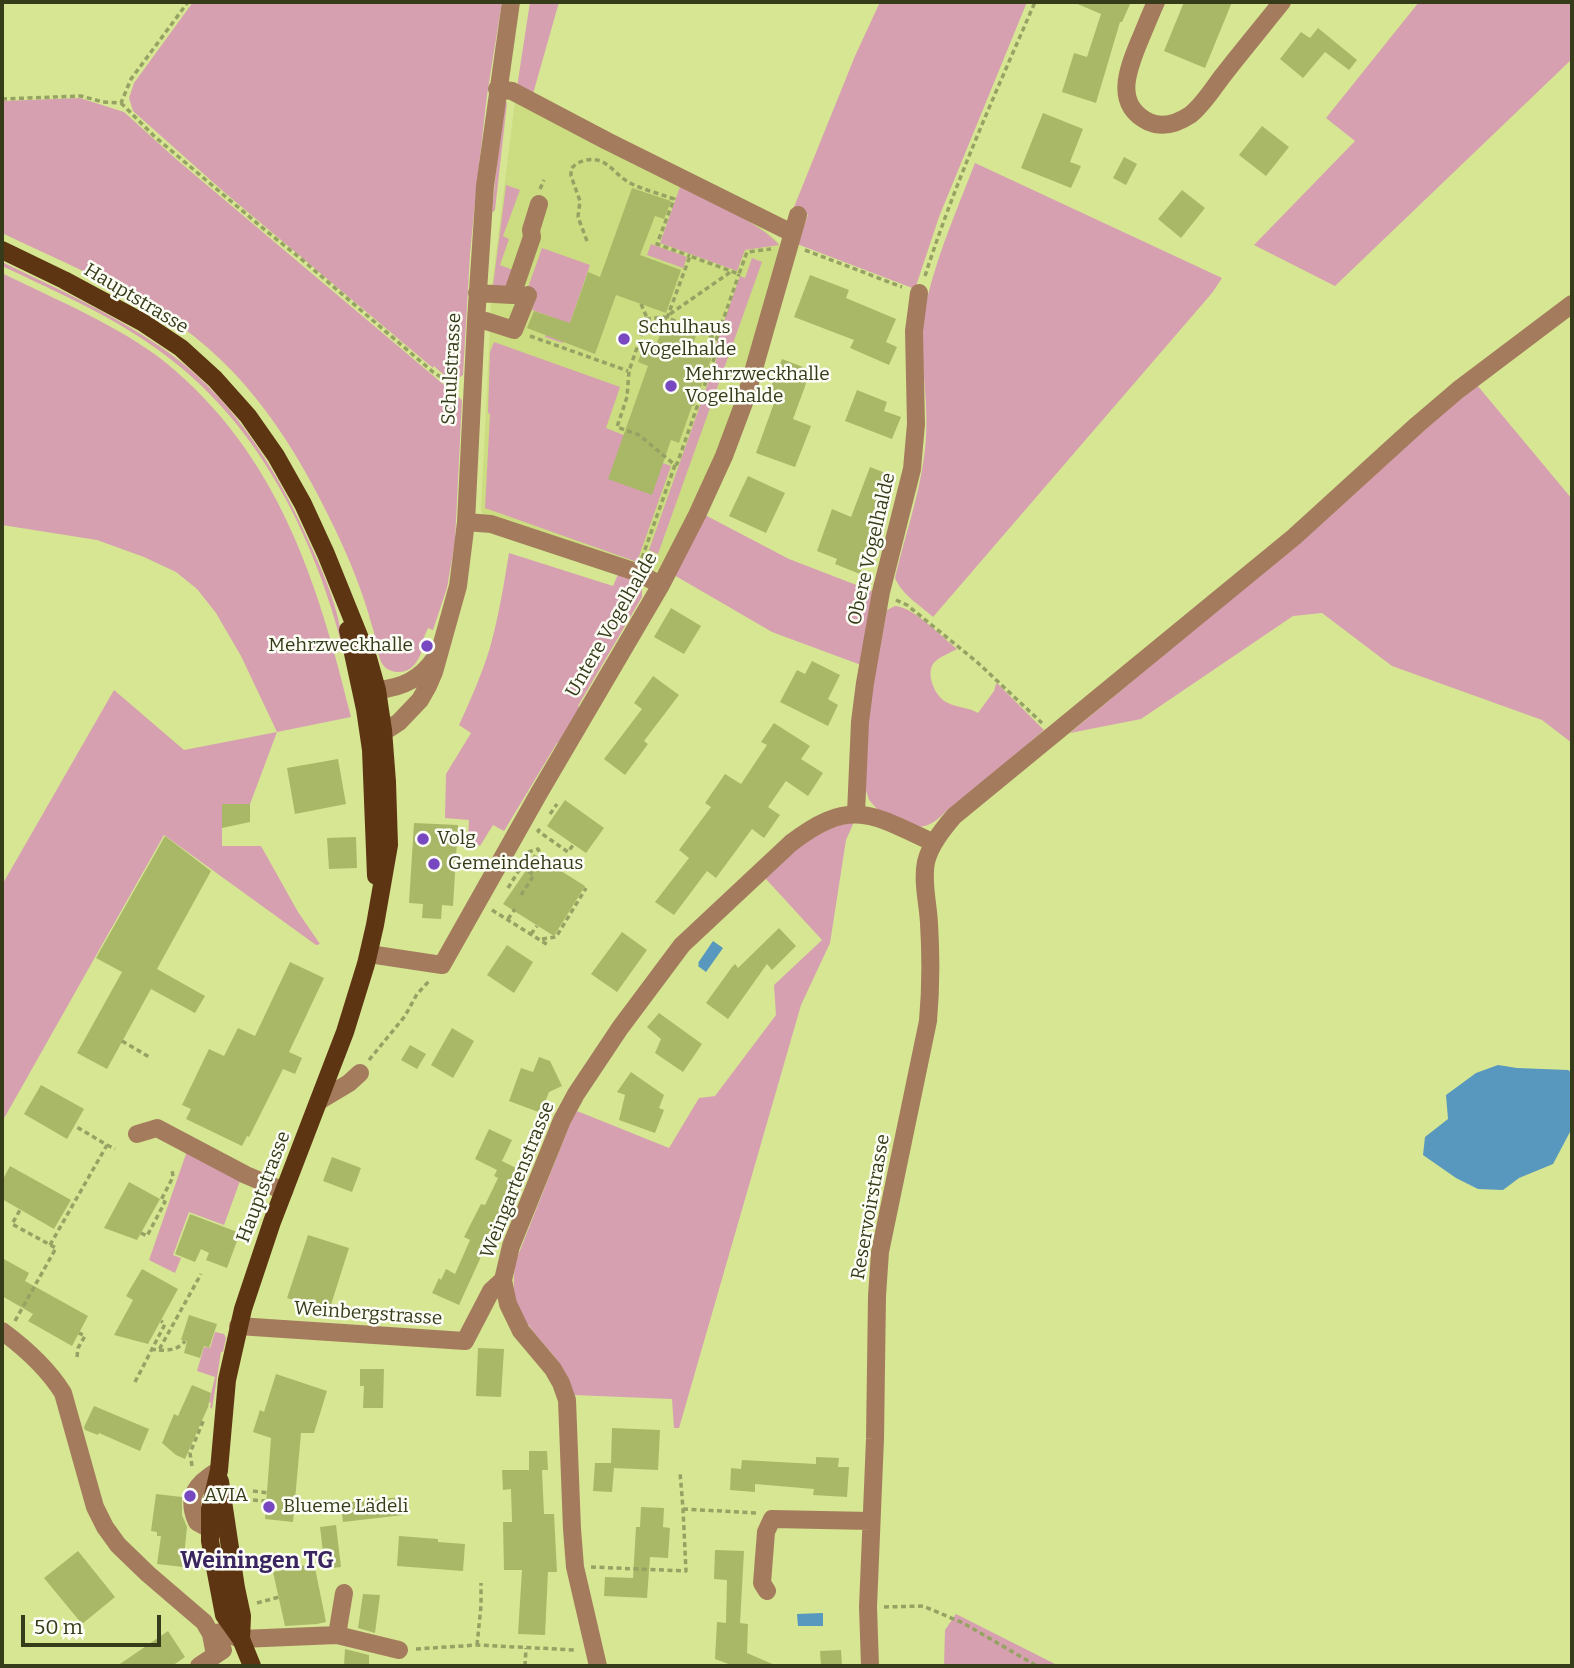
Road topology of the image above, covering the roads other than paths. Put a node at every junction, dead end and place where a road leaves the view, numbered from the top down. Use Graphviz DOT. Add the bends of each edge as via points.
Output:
graph roads {
  1 [pos="511,2"];
  2 [pos="1156,2"];
  3 [pos="1282,2"];
  4 [pos="498,89"];
  5 [pos="539,204"];
  6 [pos="798,215"];
  7 [pos="791,238"];
  8 [pos="2,250"];
  9 [pos="477,293"];
  10 [pos="919,293"];
  11 [pos="528,295"];
  12 [pos="1572,303"];
  13 [pos="476,321"];
  14 [pos="466,522"];
  15 [pos="338,584"];
  16 [pos="661,585"];
  17 [pos="440,649"];
  18 [pos="377,690"];
  19 [pos="366,714"];
  20 [pos="383,730"];
  21 [pos="856,813"];
  22 [pos="934,843"];
  23 [pos="375,925"];
  24 [pos="369,954"];
  25 [pos="360,1073"];
  26 [pos="319,1101"];
  27 [pos="137,1133"];
  28 [pos="284,1191"];
  29 [pos="503,1280"];
  30 [pos="238,1326"];
  31 [pos="5,1333"];
  32 [pos="219,1470"];
  33 [pos="871,1521"];
  34 [pos="218,1529"];
  35 [pos="767,1591"];
  36 [pos="345,1593"];
  37 [pos="211,1634"];
  38 [pos="337,1635"];
  39 [pos="241,1639"];
  40 [pos="399,1650"];
  41 [pos="215,1655"];
  42 [pos="596,1659"];
  43 [pos="199,1666"];
  44 [pos="253,1666"];
  45 [pos="870,1666"];
  1 -- 4 [label="street, Schulstrasse"];
  2 -- 3 [label="street" via="1126,77 1126,89 1133,110 1161,125 1194,112"];
  4 -- 7 [label="street" via="512,92"];
  4 -- 9 [label="street, Schulstrasse"];
  5 -- 9 [label="street" via="512,295"];
  6 -- 7 [label="street, Untere Vogelhalde"];
  7 -- 16 [label="street, Untere Vogelhalde" via="745,400 698,515"];
  8 -- 15 [label="main road, Hauptstrasse" via="142,322 181,348 215,379 276,456"];
  9 -- 13 [label="street, Schulstrasse"];
  10 -- 21 [label="street, Obere Vogelhalde" via="912,469 881,592 860,722"];
  11 -- 13 [label="street" via="514,330"];
  12 -- 22 [label="street" via="1458,390 1294,537 954,816"];
  13 -- 14 [label="street, Schulstrasse"];
  14 -- 16 [label="street" via="491,524 636,572"];
  14 -- 17 [label="street, Schulstrasse" via="458,586"];
  15 -- 18 [label="main road, Hauptstrasse" via="369,658"];
  15 -- 19 [label="main road, Hauptstrasse"];
  16 -- 24 [label="street, Untere Vogelhalde" via="442,965"];
  17 -- 18 [label="street, Schulstrasse" via="411,682"];
  17 -- 20 [label="street, Schulstrasse" via="419,700 399,722"];
  18 -- 19 [label="main road"];
  18 -- 20 [label="main road, Hauptstrasse"];
  19 -- 20 [label="main road"];
  19 -- 23 [label="main road, Hauptstrasse" via="375,814"];
  20 -- 23 [label="main road, Hauptstrasse" via="389,845"];
  21 -- 22 [label="street"];
  21 -- 29 [label="street, Weingartenstrasse" via="824,821 791,843 704,922 660,972 562,1120 511,1246"];
  22 -- 33 [label="street, Reservoirstrasse" via="926,862 929,1021 880,1252"];
  23 -- 24 [label="main road, Hauptstrasse"];
  24 -- 26 [label="main road, Hauptstrasse"];
  25 -- 26 [label="street"];
  26 -- 28 [label="main road, Hauptstrasse"];
  27 -- 28 [label="street" via="157,1128"];
  28 -- 30 [label="main road, Hauptstrasse"];
  29 -- 30 [label="street, Weinbergstrasse" via="491,1291 465,1341"];
  29 -- 42 [label="street, Weingartenstrasse" via="514,1318 553,1369 567,1400 575,1567"];
  30 -- 32 [label="main road, Hauptstrasse"];
  31 -- 37 [label="street" via="63,1393 95,1507 105,1527"];
  32 -- 34 [label="main road, Hauptstrasse" via="210,1509"];
  32 -- 34 [label="street" via="202,1481 192,1508 197,1522"];
  33 -- 35 [label="street" via="772,1519 766,1532 762,1583"];
  33 -- 45 [label="street, Reservoirstrasse"];
  34 -- 39 [label="main road, Hauptstrasse" via="209,1542 224,1615"];
  36 -- 38 [label="street"];
  37 -- 39 [label="street" via="221,1632"];
  37 -- 41 [label="street"];
  38 -- 39 [label="street"];
  38 -- 40 [label="street"];
  39 -- 41 [label="street"];
  39 -- 44 [label="main road, Hauptstrasse"];
  41 -- 43 [label="street"];
}
